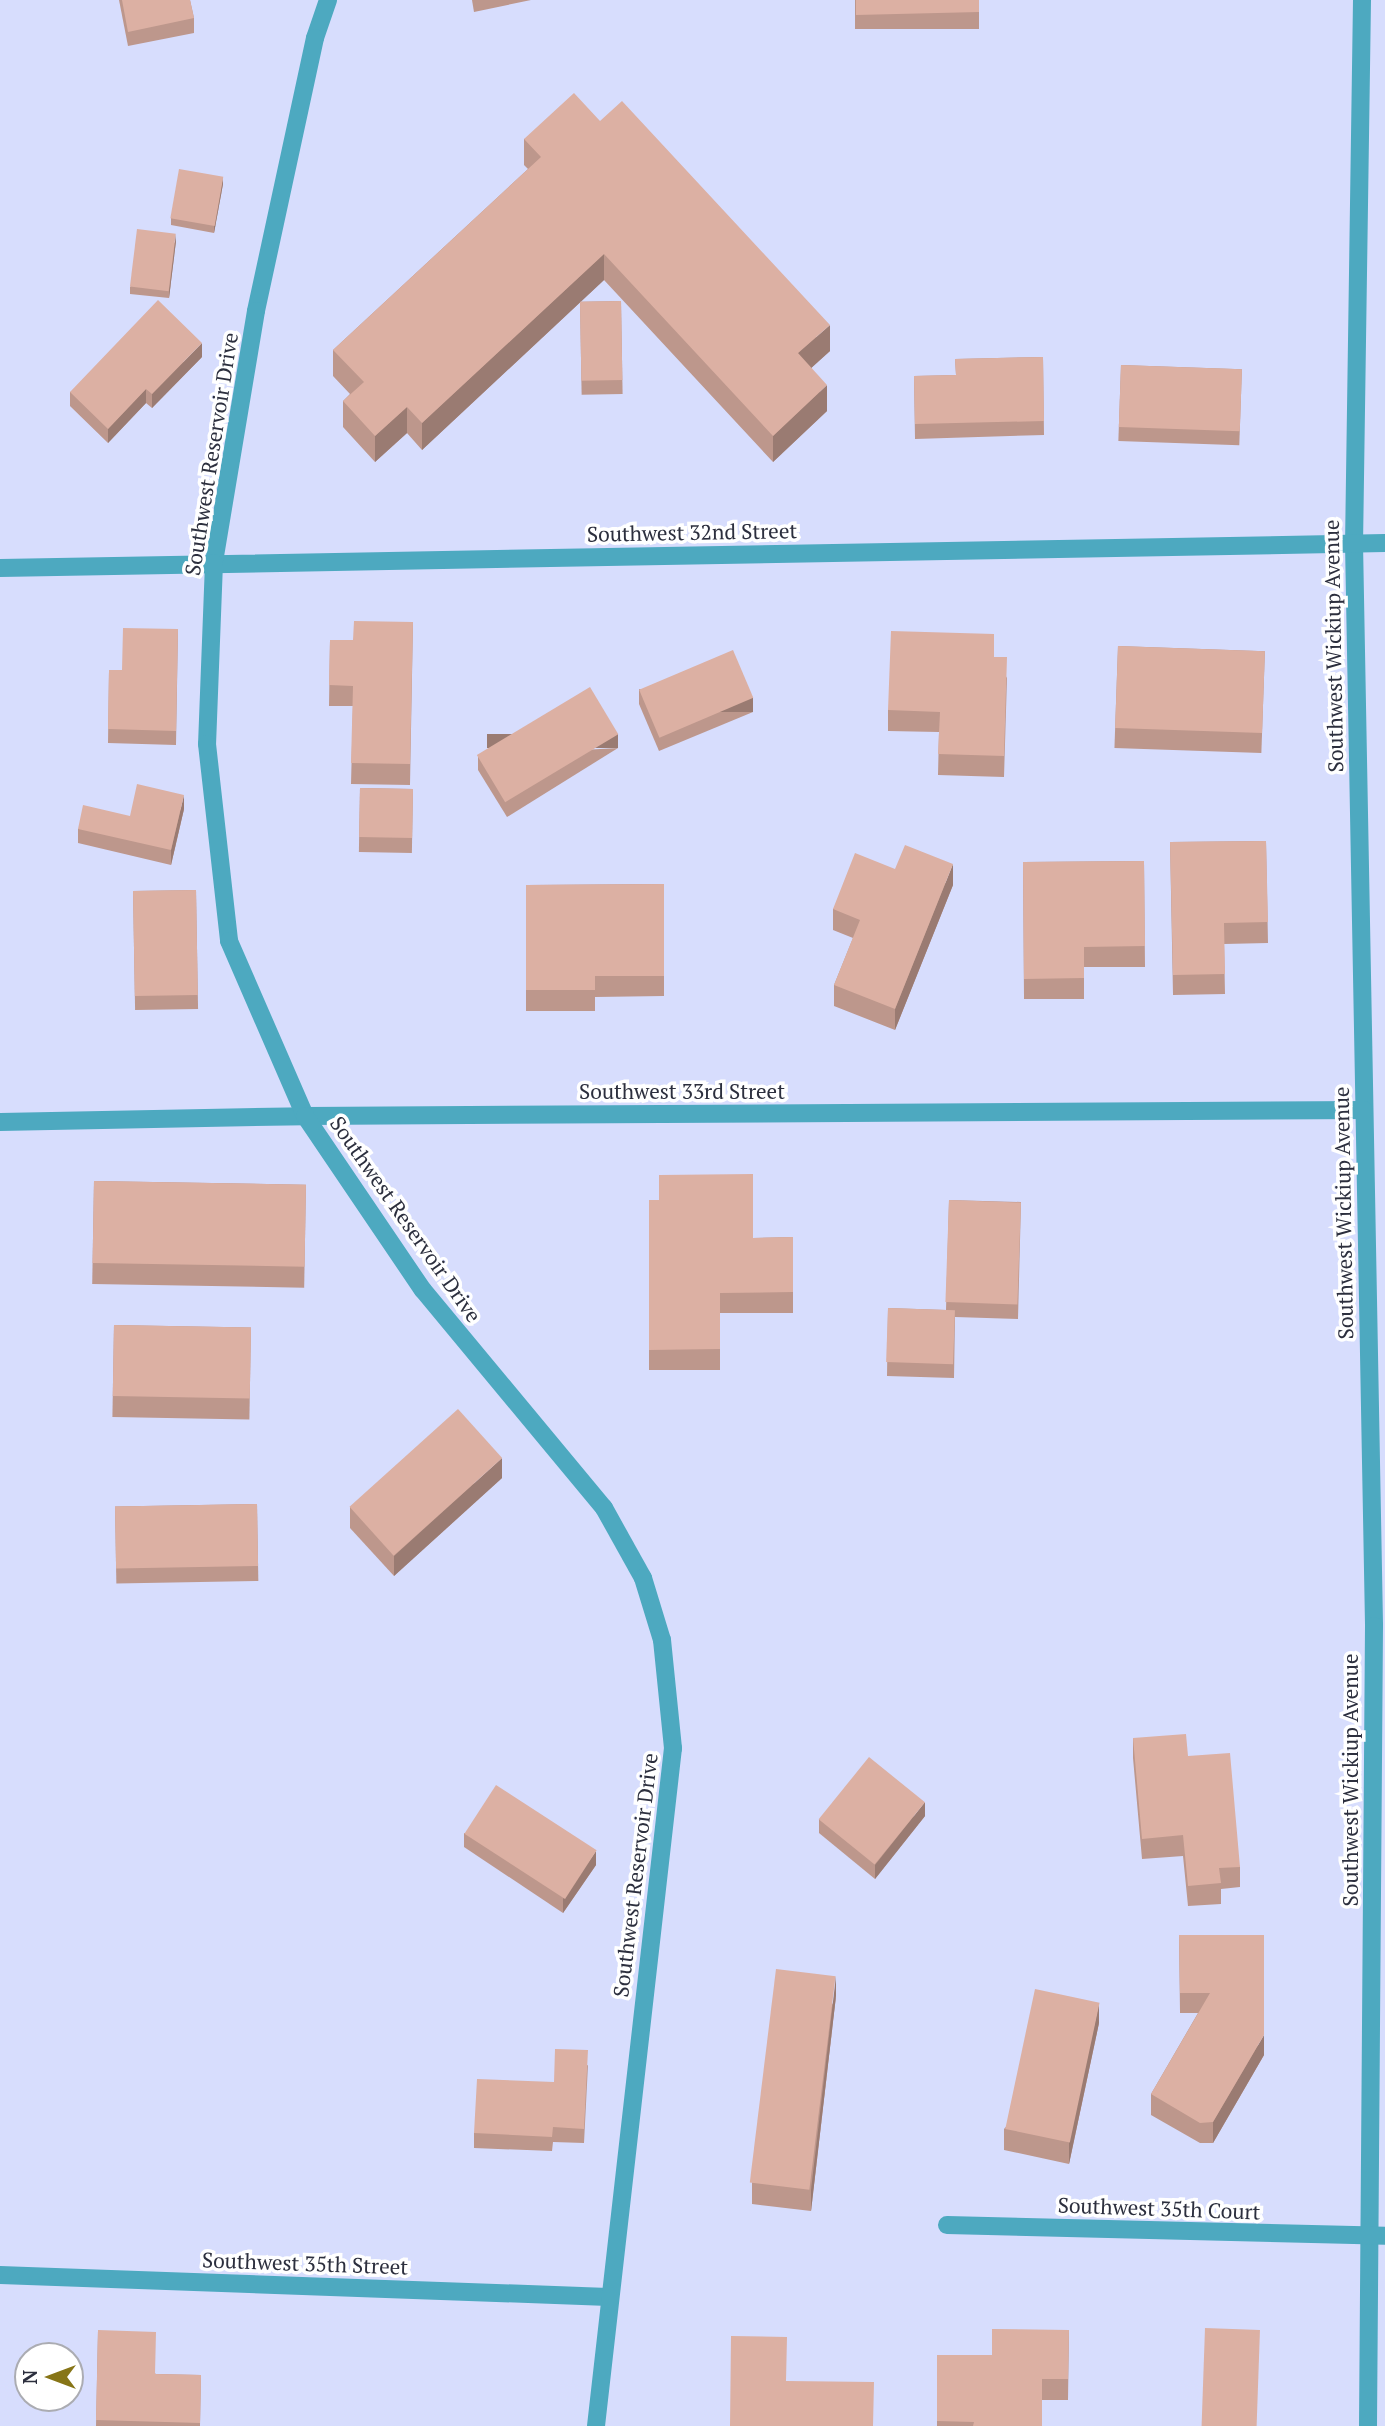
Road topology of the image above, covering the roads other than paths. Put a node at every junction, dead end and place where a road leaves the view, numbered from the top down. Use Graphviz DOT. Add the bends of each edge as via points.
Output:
graph roads {
  1 [pos="328,0"];
  2 [pos="1362,0"];
  3 [pos="1354,543"];
  4 [pos="1385,543"];
  5 [pos="214,563"];
  6 [pos="0,568"];
  7 [pos="1364,1110"];
  8 [pos="306,1116"];
  9 [pos="0,1122"];
  10 [pos="1379,1625"];
  11 [pos="947,2225"];
  12 [pos="1378,2236"];
  13 [pos="0,2275"];
  14 [pos="609,2297"];
  15 [pos="596,2426"];
  16 [pos="1368,2426"];
  1 -- 5 [label="street, Southwest Reservoir Drive" via="315,38 256,311"];
  2 -- 3 [label="street, Southwest Wickiup Avenue"];
  3 -- 4 [label="street, Southwest 32nd Street"];
  3 -- 5 [label="street, Southwest 32nd Street"];
  3 -- 7 [label="street, Southwest Wickiup Avenue"];
  5 -- 6 [label="street, Southwest 32nd Street"];
  5 -- 8 [label="street, Southwest Reservoir Drive" via="207,744 229,941"];
  7 -- 8 [label="street, Southwest 33rd Street"];
  7 -- 10 [label="street, Southwest Wickiup Avenue"];
  8 -- 9 [label="street, Southwest 33rd Street"];
  8 -- 14 [label="street, Southwest Reservoir Drive" via="423,1290 604,1508 643,1578 662,1640 673,1748"];
  10 -- 12 [label="street, Southwest Wickiup Avenue"];
  11 -- 12 [label="street, Southwest 35th Court"];
  12 -- 16 [label="street, Southwest Wickiup Avenue"];
  13 -- 14 [label="street, Southwest 35th Street"];
  14 -- 15 [label="street, Southwest Reservoir Drive"];
}
